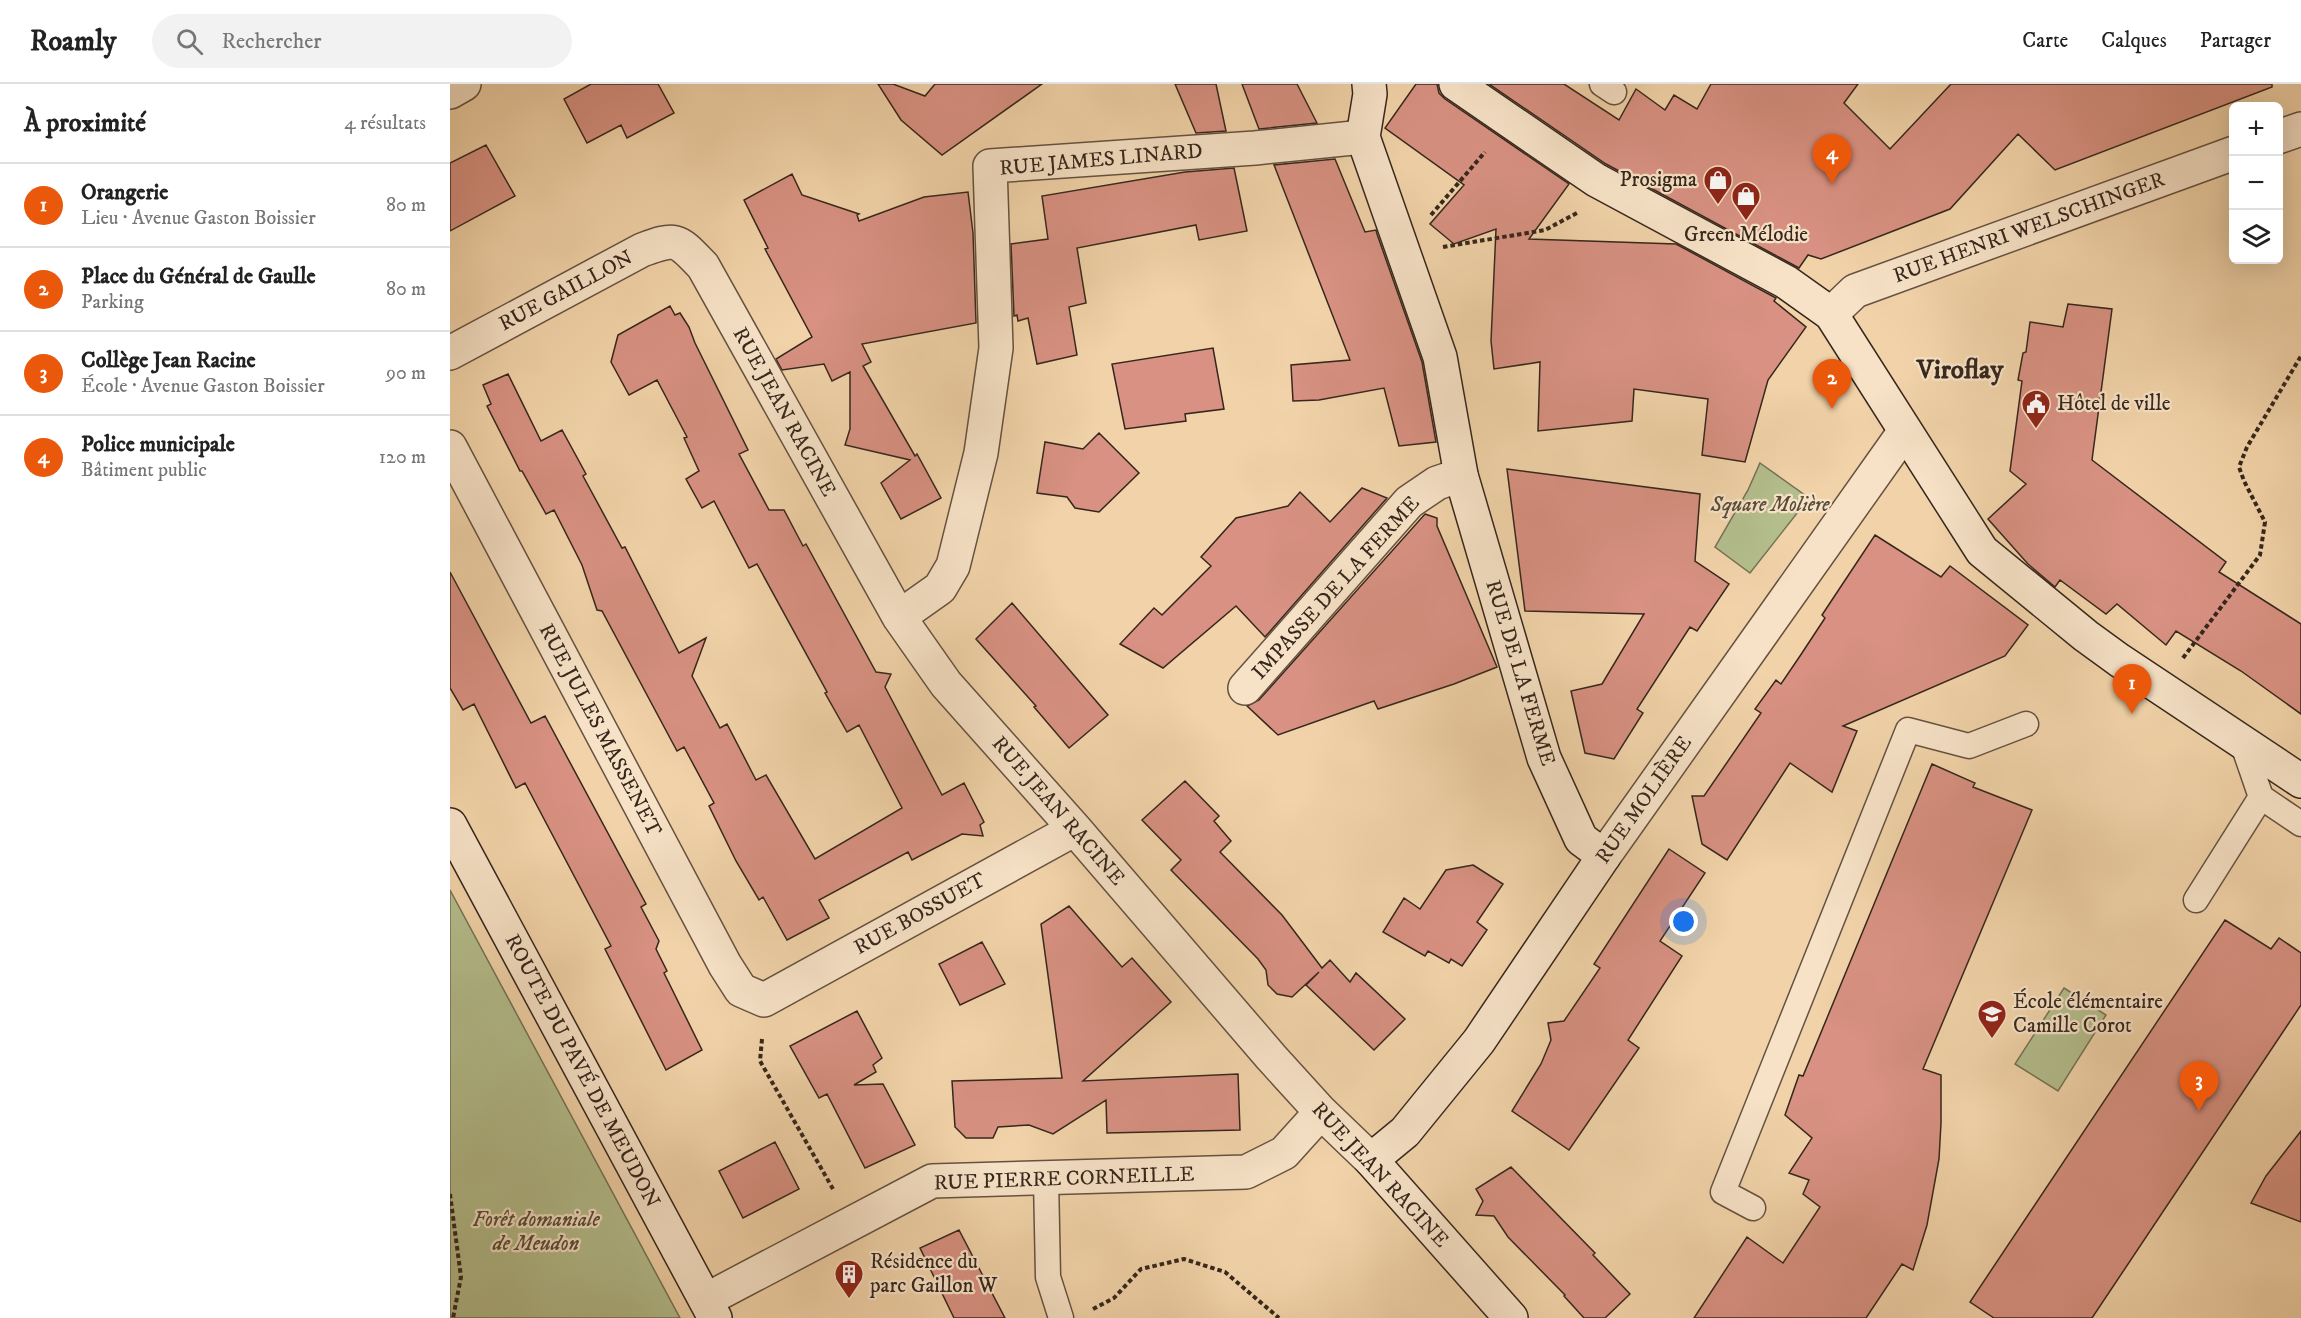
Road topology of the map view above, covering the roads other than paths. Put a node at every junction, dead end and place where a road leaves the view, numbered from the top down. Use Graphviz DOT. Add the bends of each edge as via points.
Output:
graph roads {
  1 [pos="464,84"];
  2 [pos="1369,84"];
  3 [pos="1456,84"];
  4 [pos="450,92"];
  5 [pos="1363,137"];
  6 [pos="2229,155"];
  7 [pos="684,246"];
  8 [pos="1831,314"];
  9 [pos="450,353"];
  10 [pos="1905,431"];
  11 [pos="450,447"];
  12 [pos="1461,475"];
  13 [pos="899,617"];
  14 [pos="1245,688"];
  15 [pos="2026,724"];
  16 [pos="2242,742"];
  17 [pos="2301,781"];
  18 [pos="2261,797"];
  19 [pos="2301,824"];
  20 [pos="450,825"];
  21 [pos="1075,829"];
  22 [pos="1604,856"];
  23 [pos="2196,900"];
  24 [pos="764,1000"];
  25 [pos="1321,1112"];
  26 [pos="1371,1160"];
  27 [pos="1046,1178"];
  28 [pos="1753,1208"];
  29 [pos="710,1309"];
  30 [pos="1061,1318"];
  31 [pos="1511,1318"];
  1 -- 4 [label="street"];
  2 -- 5 [label="street"];
  3 -- 8 [label="street" via="1617,191 1785,282"];
  5 -- 12 [label="street, RUE DE LA FERME" via="1440,357"];
  5 -- 13 [label="street, RUE JAMES LINARD" via="990,166 996,348 981,453 953,566 939,588"];
  6 -- 8 [label="street, RUE HENRI WELSCHINGER" via="1856,291"];
  7 -- 9 [label="street, RUE GAILLON" via="668,241 642,250"];
  7 -- 13 [label="street, RUE JEAN RACINE" via="703,266"];
  8 -- 10 [label="street"];
  10 -- 16 [label="street" via="1982,551 2086,636"];
  10 -- 22 [label="street, RUE MOLIÈRE"];
  11 -- 24 [label="street, RUE JULES MASSENET" via="725,965 741,990"];
  12 -- 14 [label="street, IMPASSE DE LA FERME" via="1437,483 1410,502"];
  12 -- 22 [label="street, RUE DE LA FERME" via="1544,758 1581,839"];
  13 -- 21 [label="street, RUE JEAN RACINE" via="946,684"];
  15 -- 28 [label="lane" via="1969,746 1908,730 1723,1192"];
  16 -- 17 [label="street"];
  16 -- 18 [label="lane"];
  18 -- 19 [label="lane"];
  18 -- 23 [label="lane"];
  20 -- 29 [label="street, ROUTE DU PAVÉ DE MEUDON"];
  21 -- 24 [label="street, RUE BOSSUET"];
  21 -- 25 [label="street, RUE JEAN RACINE"];
  22 -- 26 [label="street, RUE MOLIÈRE" via="1479,1041 1405,1132"];
  25 -- 26 [label="street, RUE JEAN RACINE"];
  25 -- 27 [label="street, RUE PIERRE CORNEILLE" via="1284,1154 1246,1172"];
  26 -- 31 [label="street, RUE JEAN RACINE"];
  27 -- 29 [label="street, RUE PIERRE CORNEILLE" via="932,1181"];
  27 -- 30 [label="lane" via="1048,1277"];
}
